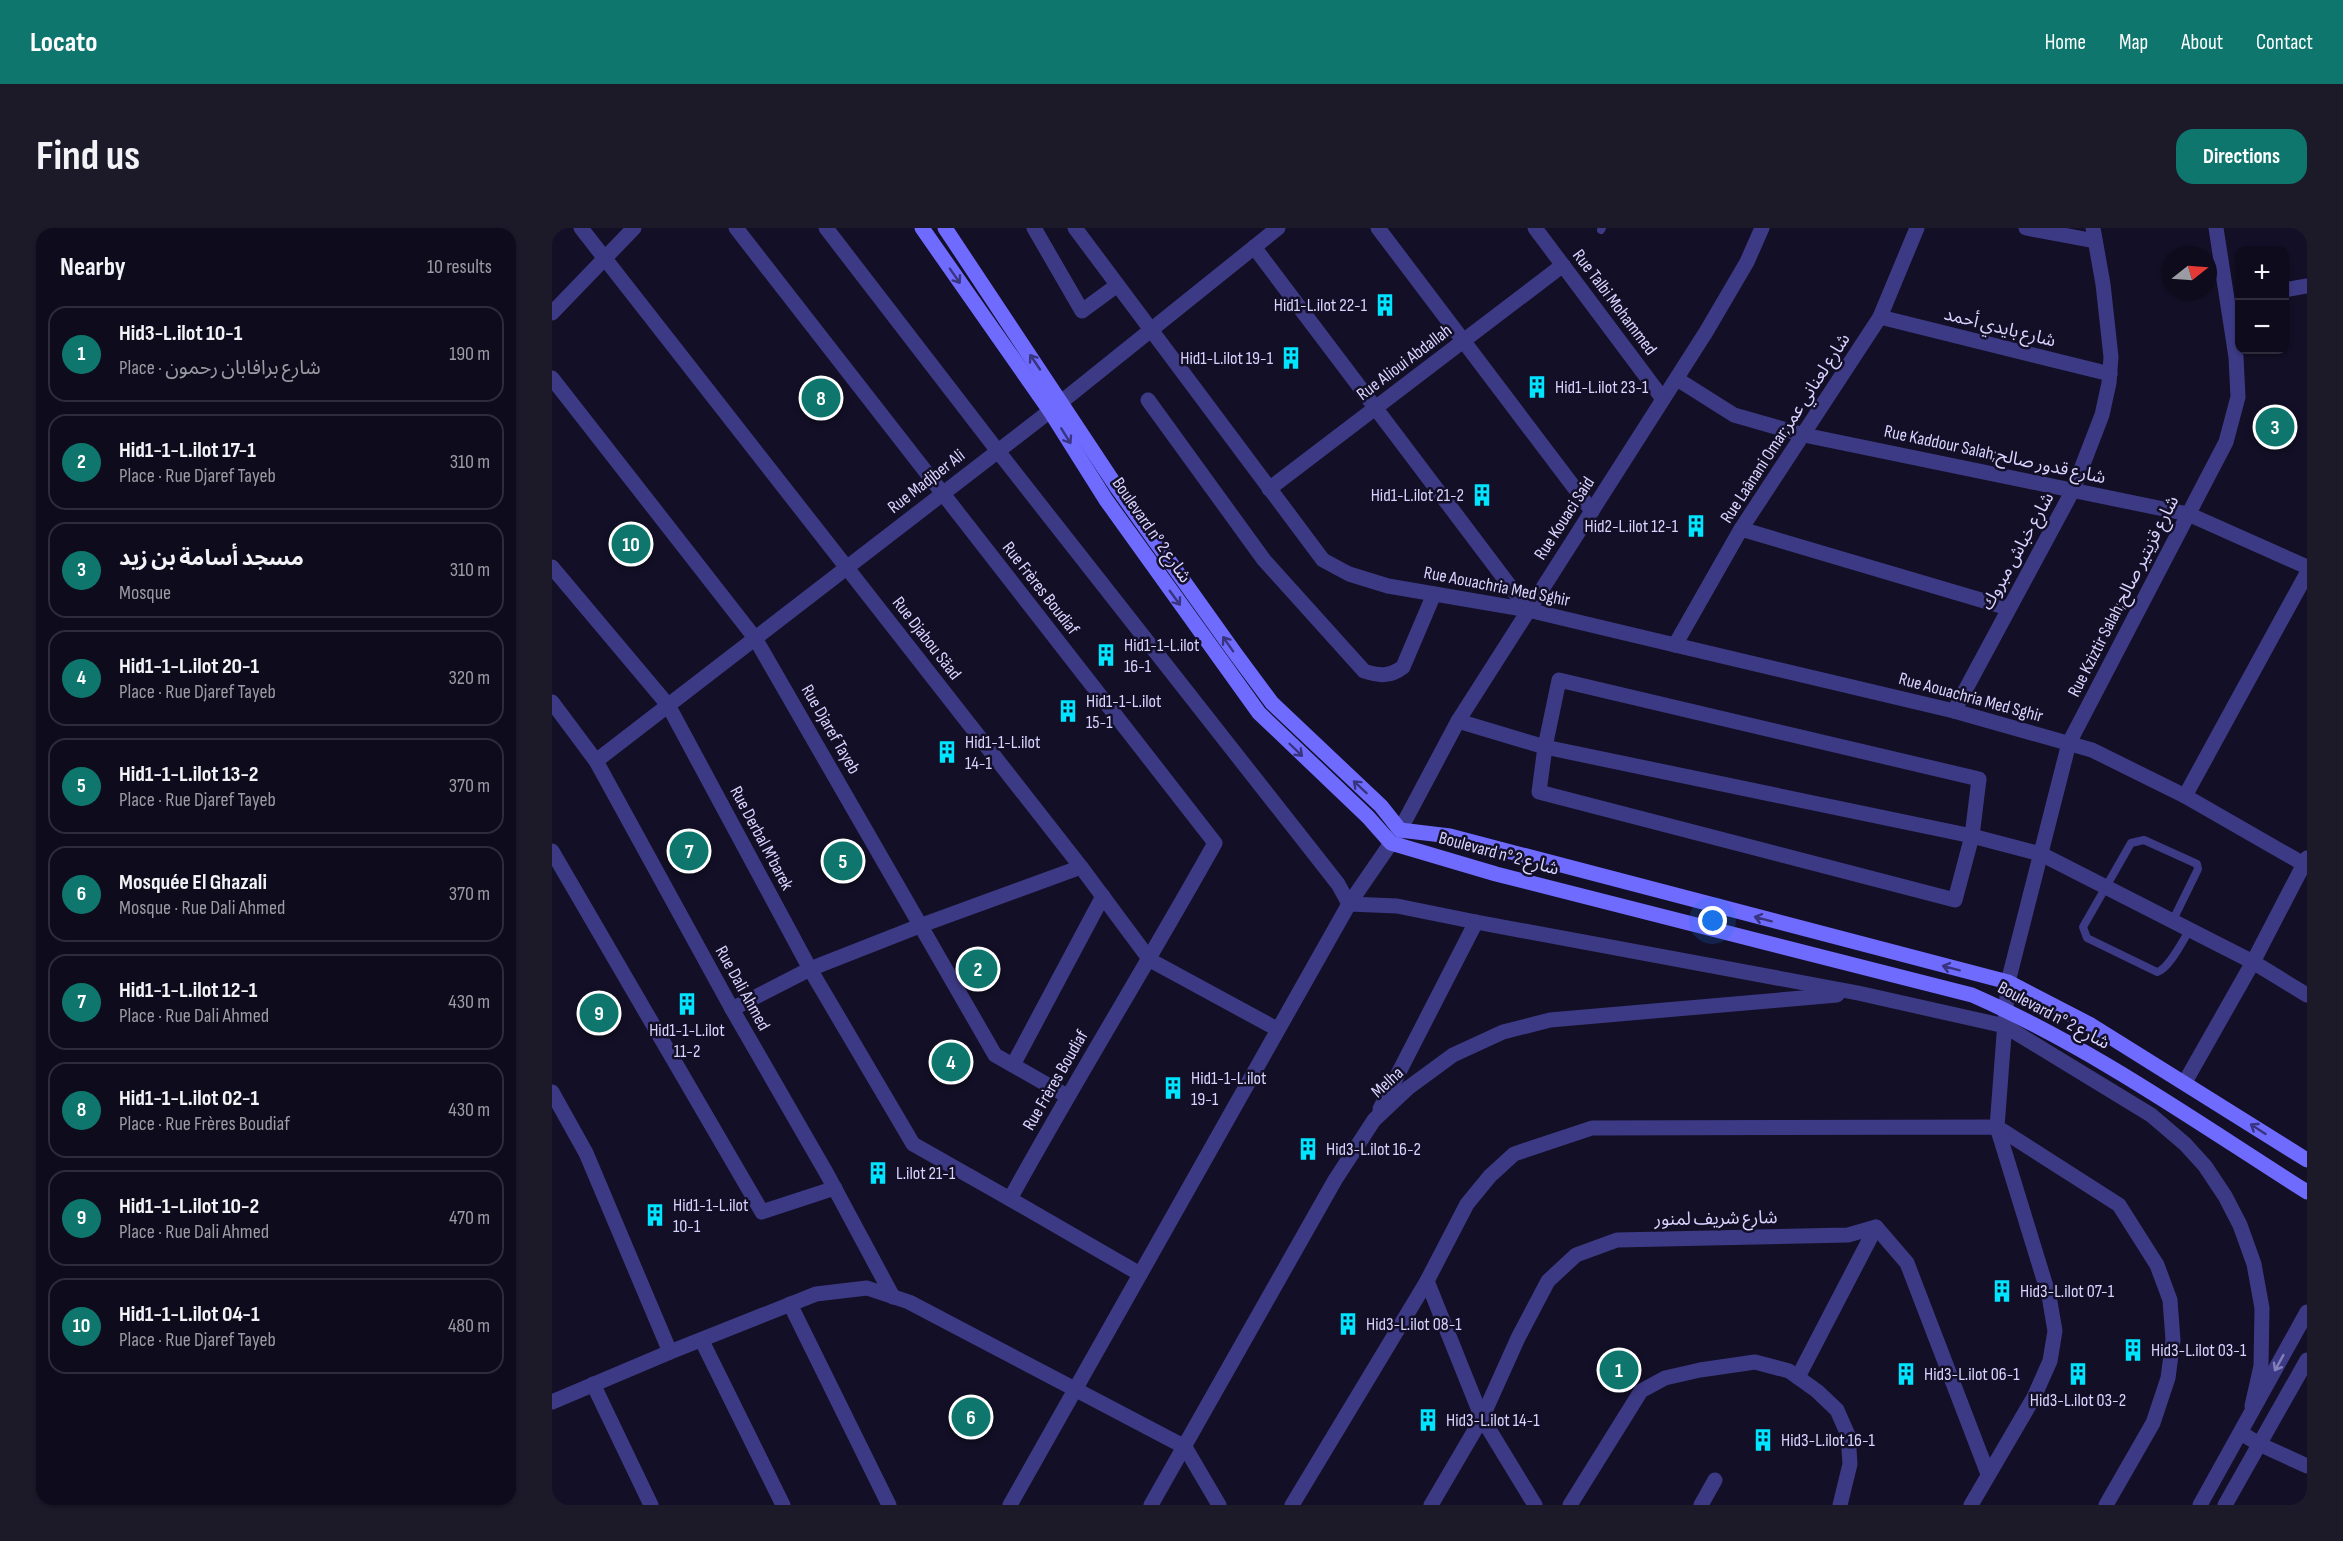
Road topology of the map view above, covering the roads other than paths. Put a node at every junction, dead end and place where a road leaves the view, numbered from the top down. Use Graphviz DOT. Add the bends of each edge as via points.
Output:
graph roads {
  1 [pos="581,228"];
  2 [pos="634,228"];
  3 [pos="736,228"];
  4 [pos="826,228"];
  5 [pos="922,228"];
  6 [pos="945,228"];
  7 [pos="1034,228"];
  8 [pos="1278,228"];
  9 [pos="1378,228"];
  10 [pos="1535,228"];
  11 [pos="1762,228"];
  12 [pos="1917,228"];
  13 [pos="2026,228"];
  14 [pos="2216,228"];
  15 [pos="1078,229"];
  16 [pos="2094,235"];
  17 [pos="1254,247"];
  18 [pos="604,258"];
  19 [pos="1563,265"];
  20 [pos="1116,286"];
  21 [pos="2307,286"];
  22 [pos="2289,289"];
  23 [pos="2234,299"];
  24 [pos="552,313"];
  25 [pos="1880,317"];
  26 [pos="1150,331"];
  27 [pos="1463,341"];
  28 [pos="2110,374"];
  29 [pos="552,378"];
  30 [pos="1677,379"];
  31 [pos="1664,399"];
  32 [pos="1148,400"];
  33 [pos="1056,407"];
  34 [pos="1375,408"];
  35 [pos="1804,435"];
  36 [pos="997,450"];
  37 [pos="1269,489"];
  38 [pos="2073,490"];
  39 [pos="942,494"];
  40 [pos="1592,511"];
  41 [pos="2188,514"];
  42 [pos="1741,529"];
  43 [pos="552,567"];
  44 [pos="2307,567"];
  45 [pos="848,568"];
  46 [pos="2307,573"];
  47 [pos="1434,594"];
  48 [pos="2008,608"];
  49 [pos="1528,610"];
  50 [pos="755,638"];
  51 [pos="1675,645"];
  52 [pos="552,702"];
  53 [pos="668,705"];
  54 [pos="1954,711"];
  55 [pos="1458,721"];
  56 [pos="2069,743"];
  57 [pos="1545,747"];
  58 [pos="596,761"];
  59 [pos="2185,796"];
  60 [pos="1400,830"];
  61 [pos="1972,836"];
  62 [pos="1391,843"];
  63 [pos="552,851"];
  64 [pos="2041,854"];
  65 [pos="2306,863"];
  66 [pos="1081,867"];
  67 [pos="2104,886"];
  68 [pos="1103,896"];
  69 [pos="1349,903"];
  70 [pos="2173,920"];
  71 [pos="1476,922"];
  72 [pos="922,925"];
  73 [pos="2190,929"];
  74 [pos="1150,960"];
  75 [pos="2253,962"];
  76 [pos="810,969"];
  77 [pos="2008,982"];
  78 [pos="1858,993"];
  79 [pos="2307,995"];
  80 [pos="732,1009"];
  81 [pos="2005,1018"];
  82 [pos="1277,1029"];
  83 [pos="1013,1065"];
  84 [pos="2185,1082"];
  85 [pos="552,1092"];
  86 [pos="1067,1096"];
  87 [pos="1374,1120"];
  88 [pos="1997,1127"];
  89 [pos="2307,1160"];
  90 [pos="835,1188"];
  91 [pos="2307,1192"];
  92 [pos="1010,1199"];
  93 [pos="1876,1227"];
  94 [pos="1140,1274"];
  95 [pos="1427,1281"];
  96 [pos="893,1297"];
  97 [pos="790,1304"];
  98 [pos="2307,1312"];
  99 [pos="702,1341"];
  100 [pos="670,1352"];
  101 [pos="2307,1360"];
  102 [pos="1798,1377"];
  103 [pos="593,1384"];
  104 [pos="1076,1389"];
  105 [pos="552,1402"];
  106 [pos="2250,1414"];
  107 [pos="1482,1418"];
  108 [pos="2241,1433"];
  109 [pos="2259,1444"];
  110 [pos="1185,1448"];
  111 [pos="2307,1466"];
  112 [pos="1988,1474"];
  113 [pos="1715,1480"];
  114 [pos="651,1505"];
  115 [pos="783,1505"];
  116 [pos="889,1505"];
  117 [pos="1010,1505"];
  118 [pos="1151,1505"];
  119 [pos="1219,1505"];
  120 [pos="1292,1505"];
  121 [pos="1431,1505"];
  122 [pos="1535,1505"];
  123 [pos="1570,1505"];
  124 [pos="1701,1505"];
  125 [pos="1840,1505"];
  126 [pos="1971,1505"];
  127 [pos="2106,1505"];
  128 [pos="2200,1505"];
  129 [pos="2224,1505"];
  1 -- 18 [label="street, Rue Djabou Säad"];
  2 -- 18 [label="street"];
  3 -- 39 [label="street, Rue Frères Boudiaf"];
  4 -- 36 [label="street"];
  5 -- 33 [label="main road, Boulevard n° شارع 2, one-way"];
  33 -- 6 [label="main road, Boulevard n° شارع 2, one-way"];
  7 -- 20 [label="street" via="1082,311"];
  8 -- 17 [label="street, Rue Madjber Ali"];
  9 -- 27 [label="street"];
  10 -- 19 [label="street, Rue Talbi Mohammed"];
  11 -- 30 [label="street, Rue Kouaci Said" via="1747,262"];
  12 -- 25 [label="street, Rue Laânani Omar;شارع لعناني عمر"];
  13 -- 16 [label="street"];
  14 -- 23 [label="street, Rue Kziztir Salah;شارع قزيتير صالح"];
  15 -- 20 [label="street, Rue Aouachria Med Sghir"];
  16 -- 28 [label="street, شارع خباش مبروك" via="2103,284"];
  17 -- 26 [label="street, Rue Madjber Ali"];
  17 -- 34 [label="street"];
  18 -- 24 [label="street"];
  18 -- 45 [label="street, Rue Djabou Säad"];
  19 -- 27 [label="street, Rue Alioui Abdallah"];
  19 -- 31 [label="street, Rue Talbi Mohammed"];
  20 -- 26 [label="street, Rue Aouachria Med Sghir"];
  21 -- 22 [label="street"];
  23 -- 41 [label="street, Rue Kziztir Salah;شارع قزيتير صالح" via="2238,397 2226,442"];
  25 -- 28 [label="street, شارع بايدي أحمد"];
  25 -- 35 [label="street, Rue Laânani Omar;شارع لعناني عمر"];
  26 -- 33 [label="street, Rue Madjber Ali"];
  26 -- 37 [label="street, Rue Aouachria Med Sghir"];
  27 -- 34 [label="street, Rue Alioui Abdallah"];
  27 -- 40 [label="street"];
  28 -- 38 [label="street, شارع خباش مبروك" via="2102,415"];
  29 -- 50 [label="street, Rue Djaref Tayeb"];
  30 -- 31 [label="street, Rue Kouaci Said"];
  30 -- 35 [label="street, Rue Kaddour Salah;شارع قدور صالح" via="1734,415"];
  31 -- 40 [label="street, Rue Kouaci Said"];
  32 -- 47 [label="street" via="1264,560 1364,671 1395,674 1403,667"];
  33 -- 36 [label="street, Rue Madjber Ali"];
  60 -- 33 [label="main road, Boulevard n° شارع 2, one-way" via="1272,703"];
  33 -- 62 [label="main road, Boulevard n° شارع 2, one-way" via="1106,500 1259,713"];
  34 -- 37 [label="street, Rue Alioui Abdallah"];
  34 -- 49 [label="street"];
  35 -- 38 [label="street, Rue Kaddour Salah;شارع قدور صالح"];
  35 -- 42 [label="street, Rue Laânani Omar;شارع لعناني عمر"];
  36 -- 39 [label="street, Rue Madjber Ali"];
  36 -- 69 [label="street"];
  37 -- 47 [label="street, Rue Aouachria Med Sghir" via="1323,560 1349,574"];
  38 -- 41 [label="street, Rue Kaddour Salah;شارع قدور صالح"];
  38 -- 48 [label="street, شارع خباش مبروك"];
  39 -- 45 [label="street, Rue Madjber Ali"];
  39 -- 74 [label="street, Rue Frères Boudiaf" via="1215,843"];
  40 -- 49 [label="street, Rue Kouaci Said"];
  41 -- 44 [label="street, Rue Kaddour Salah;شارع قدور صالح"];
  41 -- 56 [label="street, Rue Kziztir Salah;شارع قزيتير صالح"];
  42 -- 48 [label="street"];
  42 -- 51 [label="street, Rue Laânani Omar;شارع لعناني عمر"];
  43 -- 53 [label="street, Rue Derbal M'barek"];
  45 -- 50 [label="street, Rue Madjber Ali"];
  45 -- 66 [label="street, Rue Djabou Säad"];
  46 -- 59 [label="street"];
  47 -- 49 [label="street, Rue Aouachria Med Sghir"];
  48 -- 54 [label="street, شارع خباش مبروك"];
  49 -- 51 [label="street, Rue Aouachria Med Sghir"];
  49 -- 55 [label="street, Rue Kouaci Said"];
  50 -- 53 [label="street, Rue Madjber Ali"];
  50 -- 72 [label="street, Rue Djaref Tayeb"];
  51 -- 54 [label="street, Rue Aouachria Med Sghir"];
  52 -- 58 [label="street, Rue Dali Ahmed"];
  53 -- 58 [label="street, Rue Madjber Ali"];
  53 -- 76 [label="street, Rue Derbal M'barek"];
  54 -- 56 [label="street, Rue Aouachria Med Sghir"];
  55 -- 57 [label="street"];
  55 -- 60 [label="street, Rue Kouaci Said"];
  56 -- 59 [label="street, Rue Aouachria Med Sghir" via="2092,750"];
  56 -- 64 [label="street, Rue Kziztir Salah;شارع قزيتير صالح"];
  57 -- 61 [label="street"];
  57 -- 61 [label="street" via="1539,792 1955,900"];
  57 -- 61 [label="street" via="1559,680 1979,779"];
  58 -- 80 [label="street, Rue Dali Ahmed"];
  59 -- 65 [label="street, Rue Aouachria Med Sghir"];
  60 -- 62 [label="street, Rue Kouaci Said"];
  77 -- 60 [label="main road, Boulevard n° شارع 2, one-way" via="1450,836"];
  61 -- 64 [label="street"];
  62 -- 69 [label="street, Rue Kouaci Said"];
  62 -- 81 [label="main road, Boulevard n° شارع 2" via="1496,874 1972,994"];
  63 -- 90 [label="street" via="762,1212"];
  64 -- 67 [label="street"];
  64 -- 77 [label="street, Rue Kziztir Salah;شارع قزيتير صالح"];
  65 -- 75 [label="street"];
  66 -- 68 [label="street, Rue Djabou Säad"];
  66 -- 72 [label="street"];
  67 -- 70 [label="street"];
  67 -- 70 [label="lane" via="2136,840 2192,861 2199,869"];
  67 -- 73 [label="lane" via="2084,927 2087,938 2157,972 2168,964"];
  68 -- 74 [label="street, Rue Djabou Säad"];
  68 -- 83 [label="street"];
  69 -- 71 [label="street" via="1397,906"];
  69 -- 82 [label="street, Rue Kouaci Said"];
  70 -- 73 [label="street"];
  71 -- 78 [label="street"];
  71 -- 87 [label="street"];
  72 -- 76 [label="street"];
  72 -- 83 [label="street, Rue Djaref Tayeb" via="995,1055"];
  73 -- 75 [label="street"];
  74 -- 82 [label="street, Rue Djabou Säad"];
  74 -- 86 [label="street, Rue Frères Boudiaf"];
  75 -- 79 [label="street"];
  75 -- 84 [label="street"];
  76 -- 80 [label="street"];
  76 -- 92 [label="street, Rue Derbal M'barek" via="913,1144"];
  77 -- 81 [label="street, Rue Kziztir Salah;شارع قزيتير صالح"];
  77 -- 84 [label="main road, Boulevard n° شارع 2" via="2091,1025"];
  78 -- 81 [label="street"];
  78 -- 87 [label="street, Melha" via="1550,1020 1503,1032 1453,1055 1408,1088"];
  80 -- 90 [label="street, Rue Dali Ahmed"];
  81 -- 88 [label="street, Rue Kziztir Salah;شارع قزيتير صالح"];
  81 -- 91 [label="main road, Boulevard n° شارع 2" via="2037,1024"];
  81 -- 106 [label="street" via="2151,1115 2185,1144 2225,1196 2254,1264 2262,1308 2261,1366"];
  82 -- 94 [label="street, Rue Kouaci Said"];
  83 -- 86 [label="street, Rue Djaref Tayeb"];
  89 -- 84 [label="main road, Boulevard n° شارع 2, one-way"];
  85 -- 100 [label="street" via="586,1153"];
  86 -- 92 [label="street, Rue Frères Boudiaf"];
  87 -- 110 [label="street, Melha" via="1335,1180"];
  88 -- 95 [label="street" via="1592,1128 1514,1154 1490,1176 1467,1204"];
  88 -- 112 [label="street" via="2049,1296 2055,1331 2050,1361 2034,1397"];
  88 -- 127 [label="street" via="2120,1205 2157,1266 2170,1300 2173,1340 2168,1378 2153,1424"];
  90 -- 96 [label="street, Rue Dali Ahmed"];
  92 -- 94 [label="street"];
  93 -- 102 [label="street"];
  93 -- 107 [label="street, شارع شريف لمنور" via="1848,1235 1617,1240 1576,1256 1548,1281"];
  93 -- 112 [label="street" via="1907,1263"];
  94 -- 104 [label="street, Rue Kouaci Said"];
  95 -- 107 [label="street"];
  95 -- 120 [label="street"];
  96 -- 97 [label="street" via="867,1288 816,1294"];
  96 -- 104 [label="street"];
  97 -- 99 [label="street"];
  97 -- 116 [label="street"];
  98 -- 106 [label="street, one-way"];
  99 -- 100 [label="street"];
  99 -- 115 [label="street"];
  100 -- 103 [label="street"];
  101 -- 109 [label="street"];
  102 -- 123 [label="street" via="1755,1362 1665,1378 1641,1391"];
  102 -- 125 [label="street" via="1837,1410 1848,1435 1850,1464"];
  103 -- 105 [label="street"];
  103 -- 114 [label="street"];
  104 -- 110 [label="street"];
  104 -- 117 [label="street, Rue Kouaci Said"];
  106 -- 108 [label="street"];
  107 -- 121 [label="street, شارع شريف لمنور"];
  107 -- 122 [label="street"];
  108 -- 109 [label="street"];
  108 -- 128 [label="street"];
  109 -- 111 [label="street"];
  109 -- 129 [label="street"];
  110 -- 118 [label="street, Melha"];
  110 -- 119 [label="street"];
  112 -- 126 [label="street"];
  113 -- 124 [label="street"];
}
